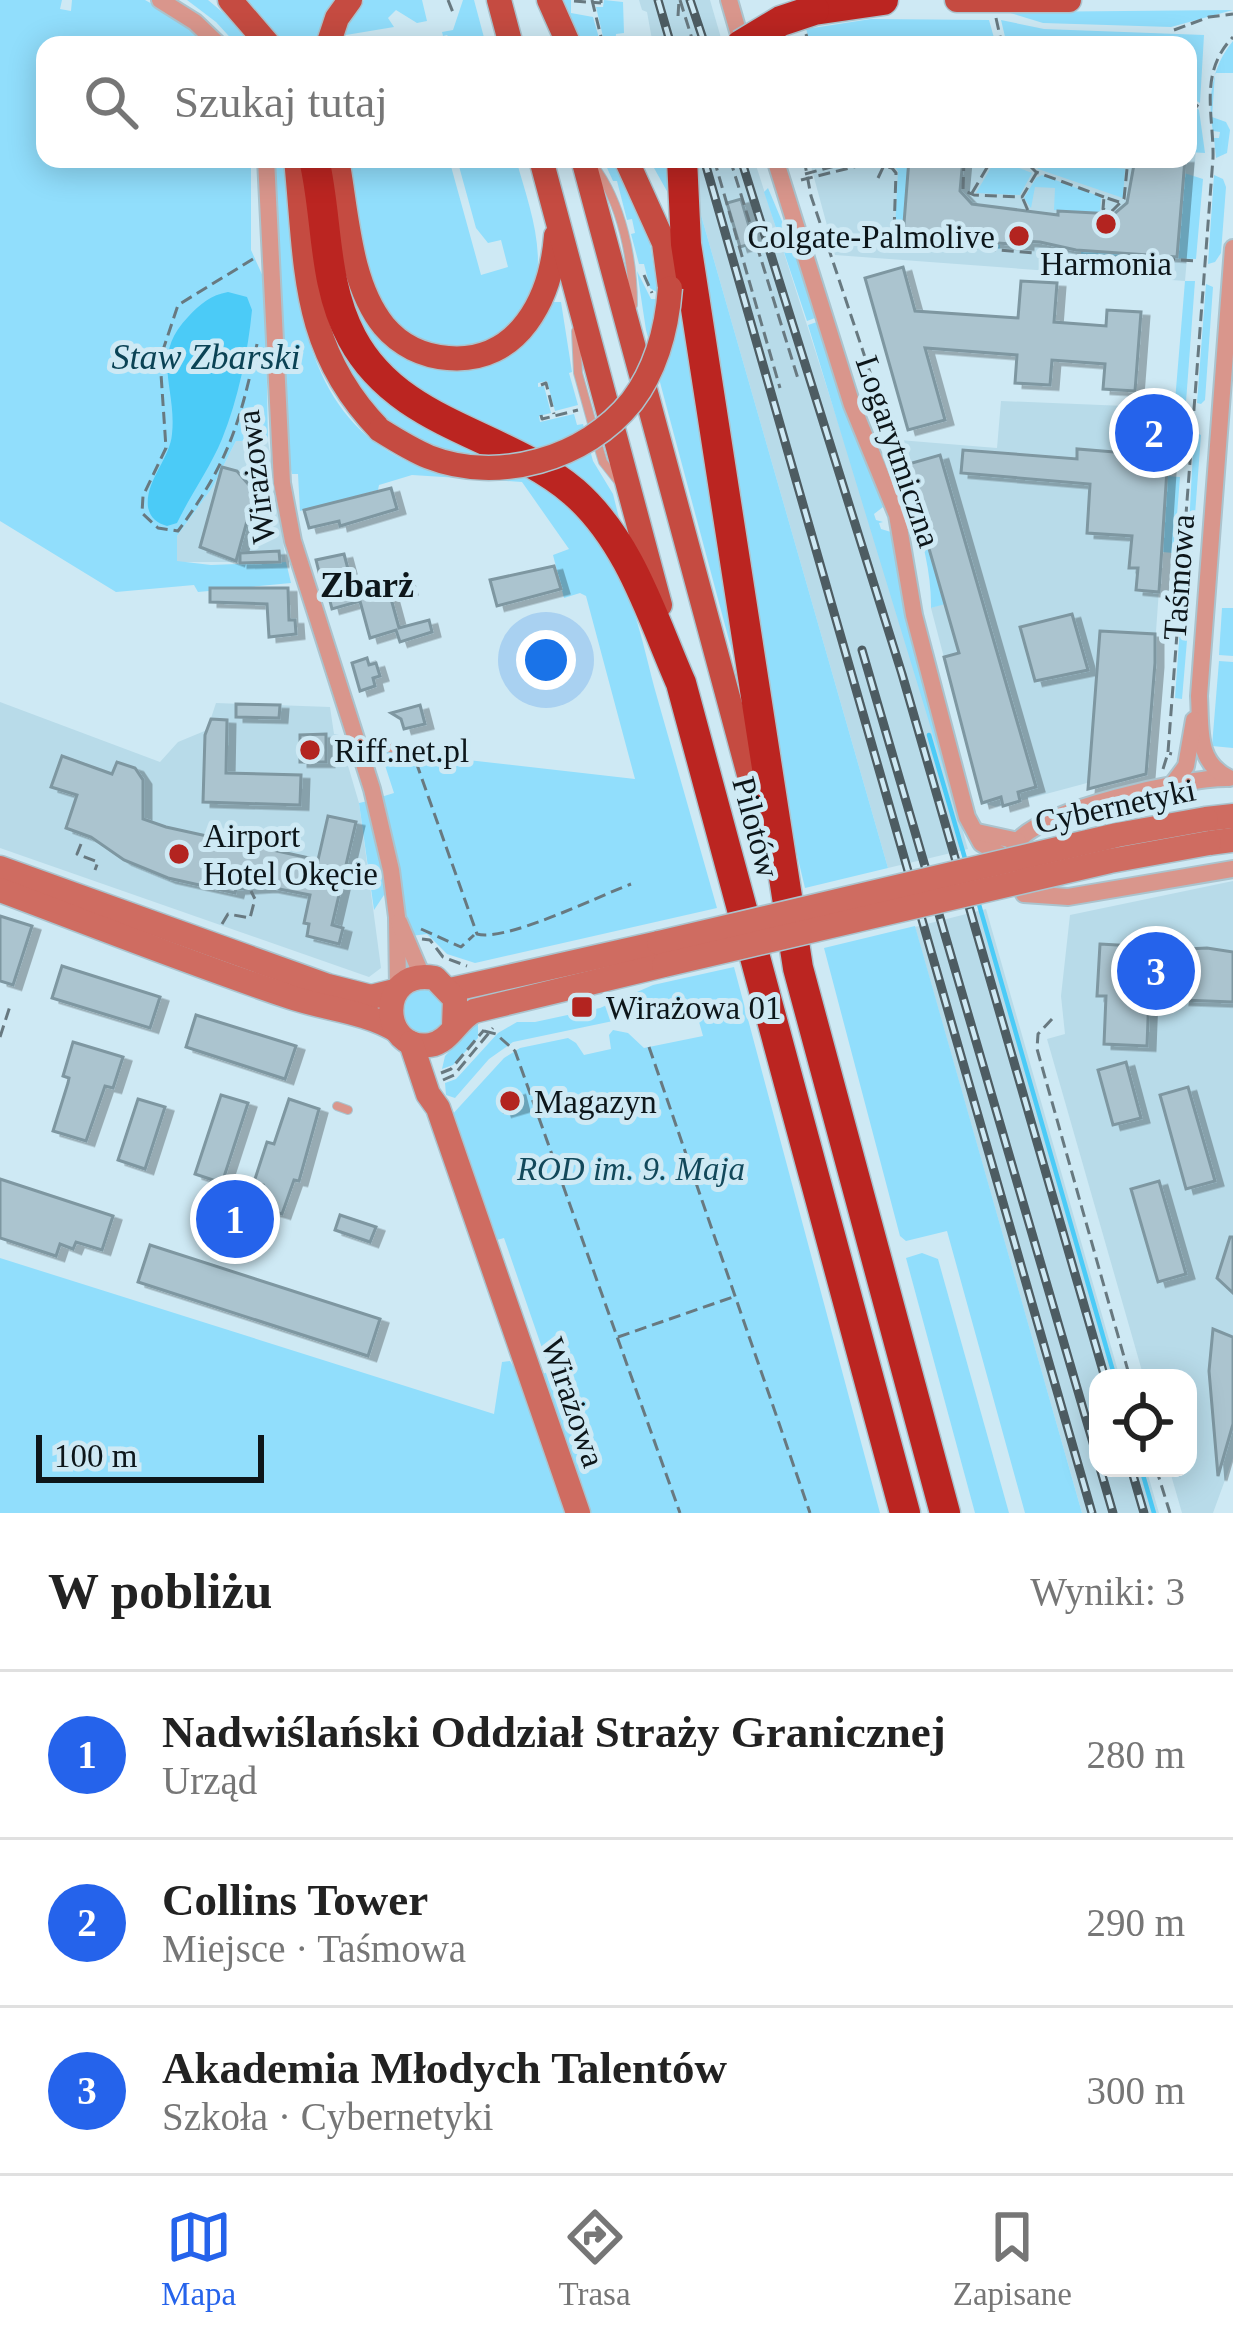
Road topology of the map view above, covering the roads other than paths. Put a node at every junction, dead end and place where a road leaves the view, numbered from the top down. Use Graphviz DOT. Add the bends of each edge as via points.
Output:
graph roads {
  1 [pos="160,0"];
  2 [pos="230,0"];
  3 [pos="350,0"];
  4 [pos="499,0"];
  5 [pos="539,0"];
  6 [pos="729,0"];
  7 [pos="883,0"];
  8 [pos="956,0"];
  9 [pos="1069,0"];
  10 [pos="569,4"];
  11 [pos="209,36"];
  12 [pos="261,36"];
  13 [pos="331,36"];
  14 [pos="509,36"];
  15 [pos="549,36"];
  16 [pos="569,36"];
  17 [pos="739,36"];
  18 [pos="757,36"];
  19 [pos="267,168"];
  20 [pos="297,168"];
  21 [pos="315,168"];
  22 [pos="339,168"];
  23 [pos="543,168"];
  24 [pos="588,168"];
  25 [pos="630,168"];
  26 [pos="682,168"];
  27 [pos="778,168"];
  28 [pos="554,210"];
  29 [pos="1233,248"];
  30 [pos="681,683"];
  31 [pos="1199,696"];
  32 [pos="355,743"];
  33 [pos="413,753"];
  34 [pos="1231,778"];
  35 [pos="1172,785"];
  36 [pos="1233,816"];
  37 [pos="977,832"];
  38 [pos="1216,834"];
  39 [pos="1018,841"];
  40 [pos="1011,860"];
  41 [pos="0,868"];
  42 [pos="1233,869"];
  43 [pos="0,890"];
  44 [pos="397,917"];
  45 [pos="662,954"];
  46 [pos="798,968"];
  47 [pos="422,976"];
  48 [pos="396,990"];
  49 [pos="450,990"];
  50 [pos="425,1036"];
  51 [pos="337,1106"];
  52 [pos="348,1109"];
  53 [pos="578,1513"];
  54 [pos="905,1513"];
  55 [pos="945,1513"];
  1 -- 11 [label="street"];
  2 -- 12 [label="main road"];
  3 -- 13 [label="main road"];
  4 -- 14 [label="main road"];
  5 -- 15 [label="main road"];
  6 -- 17 [label="street"];
  7 -- 18 [label="highway, bridge" via="814,10"];
  8 -- 9 [label="main road"];
  10 -- 16 [label="main road"];
  19 -- 32 [label="street, Wirażowa" via="288,517"];
  20 -- 25 [label="main road, bridge" via="310,296 345,392 380,430 431,458 470,466 528,464 566,452 612,421 642,386 662,338 670,288 664,243"];
  21 -- 30 [label="highway" via="341,314 369,364 416,406 553,476 598,515 634,573"];
  22 -- 28 [label="main road" via="370,302 395,338 440,358 491,352 525,328 548,284"];
  23 -- 28 [label="main road, Pilotów"];
  24 -- 46 [label="main road, Pilotów"];
  26 -- 46 [label="highway" via="686,244"];
  27 -- 37 [label="street, Logarytmiczna" via="852,405 897,515 920,638"];
  28 -- 30 [label="main road, Pilotów"];
  29 -- 31 [label="street, Taśmowa"];
  30 -- 54 [label="highway, Pilotów"];
  31 -- 34 [label="street, Taśmowa" via="1206,760"];
  31 -- 35 [label="street, Taśmowa" via="1186,766"];
  32 -- 33 [label="lane"];
  32 -- 44 [label="street, Wirażowa"];
  34 -- 35 [label="street, Cybernetyki"];
  35 -- 39 [label="street, Cybernetyki" via="1076,811"];
  36 -- 38 [label="street, Cybernetyki"];
  37 -- 39 [label="street"];
  37 -- 40 [label="street, Logarytmiczna"];
  38 -- 45 [label="street, Cybernetyki, bridge"];
  39 -- 40 [label="street, Cybernetyki"];
  40 -- 42 [label="street, Cybernetyki" via="1029,896"];
  41 -- 48 [label="street" via="328,986 371,998"];
  43 -- 50 [label="street" via="242,980"];
  44 -- 47 [label="street, Wirażowa" via="414,935"];
  44 -- 48 [label="street, Wirażowa"];
  45 -- 49 [label="street"];
  45 -- 50 [label="street" via="474,1011"];
  46 -- 55 [label="highway, Pilotów"];
  47 -- 48 [label="street"];
  47 -- 49 [label="street"];
  48 -- 50 [label="street" via="391,1008"];
  49 -- 50 [label="street" via="457,1008"];
  50 -- 53 [label="street, Wirażowa" via="428,1094"];
  51 -- 52 [label="lane"];
}
